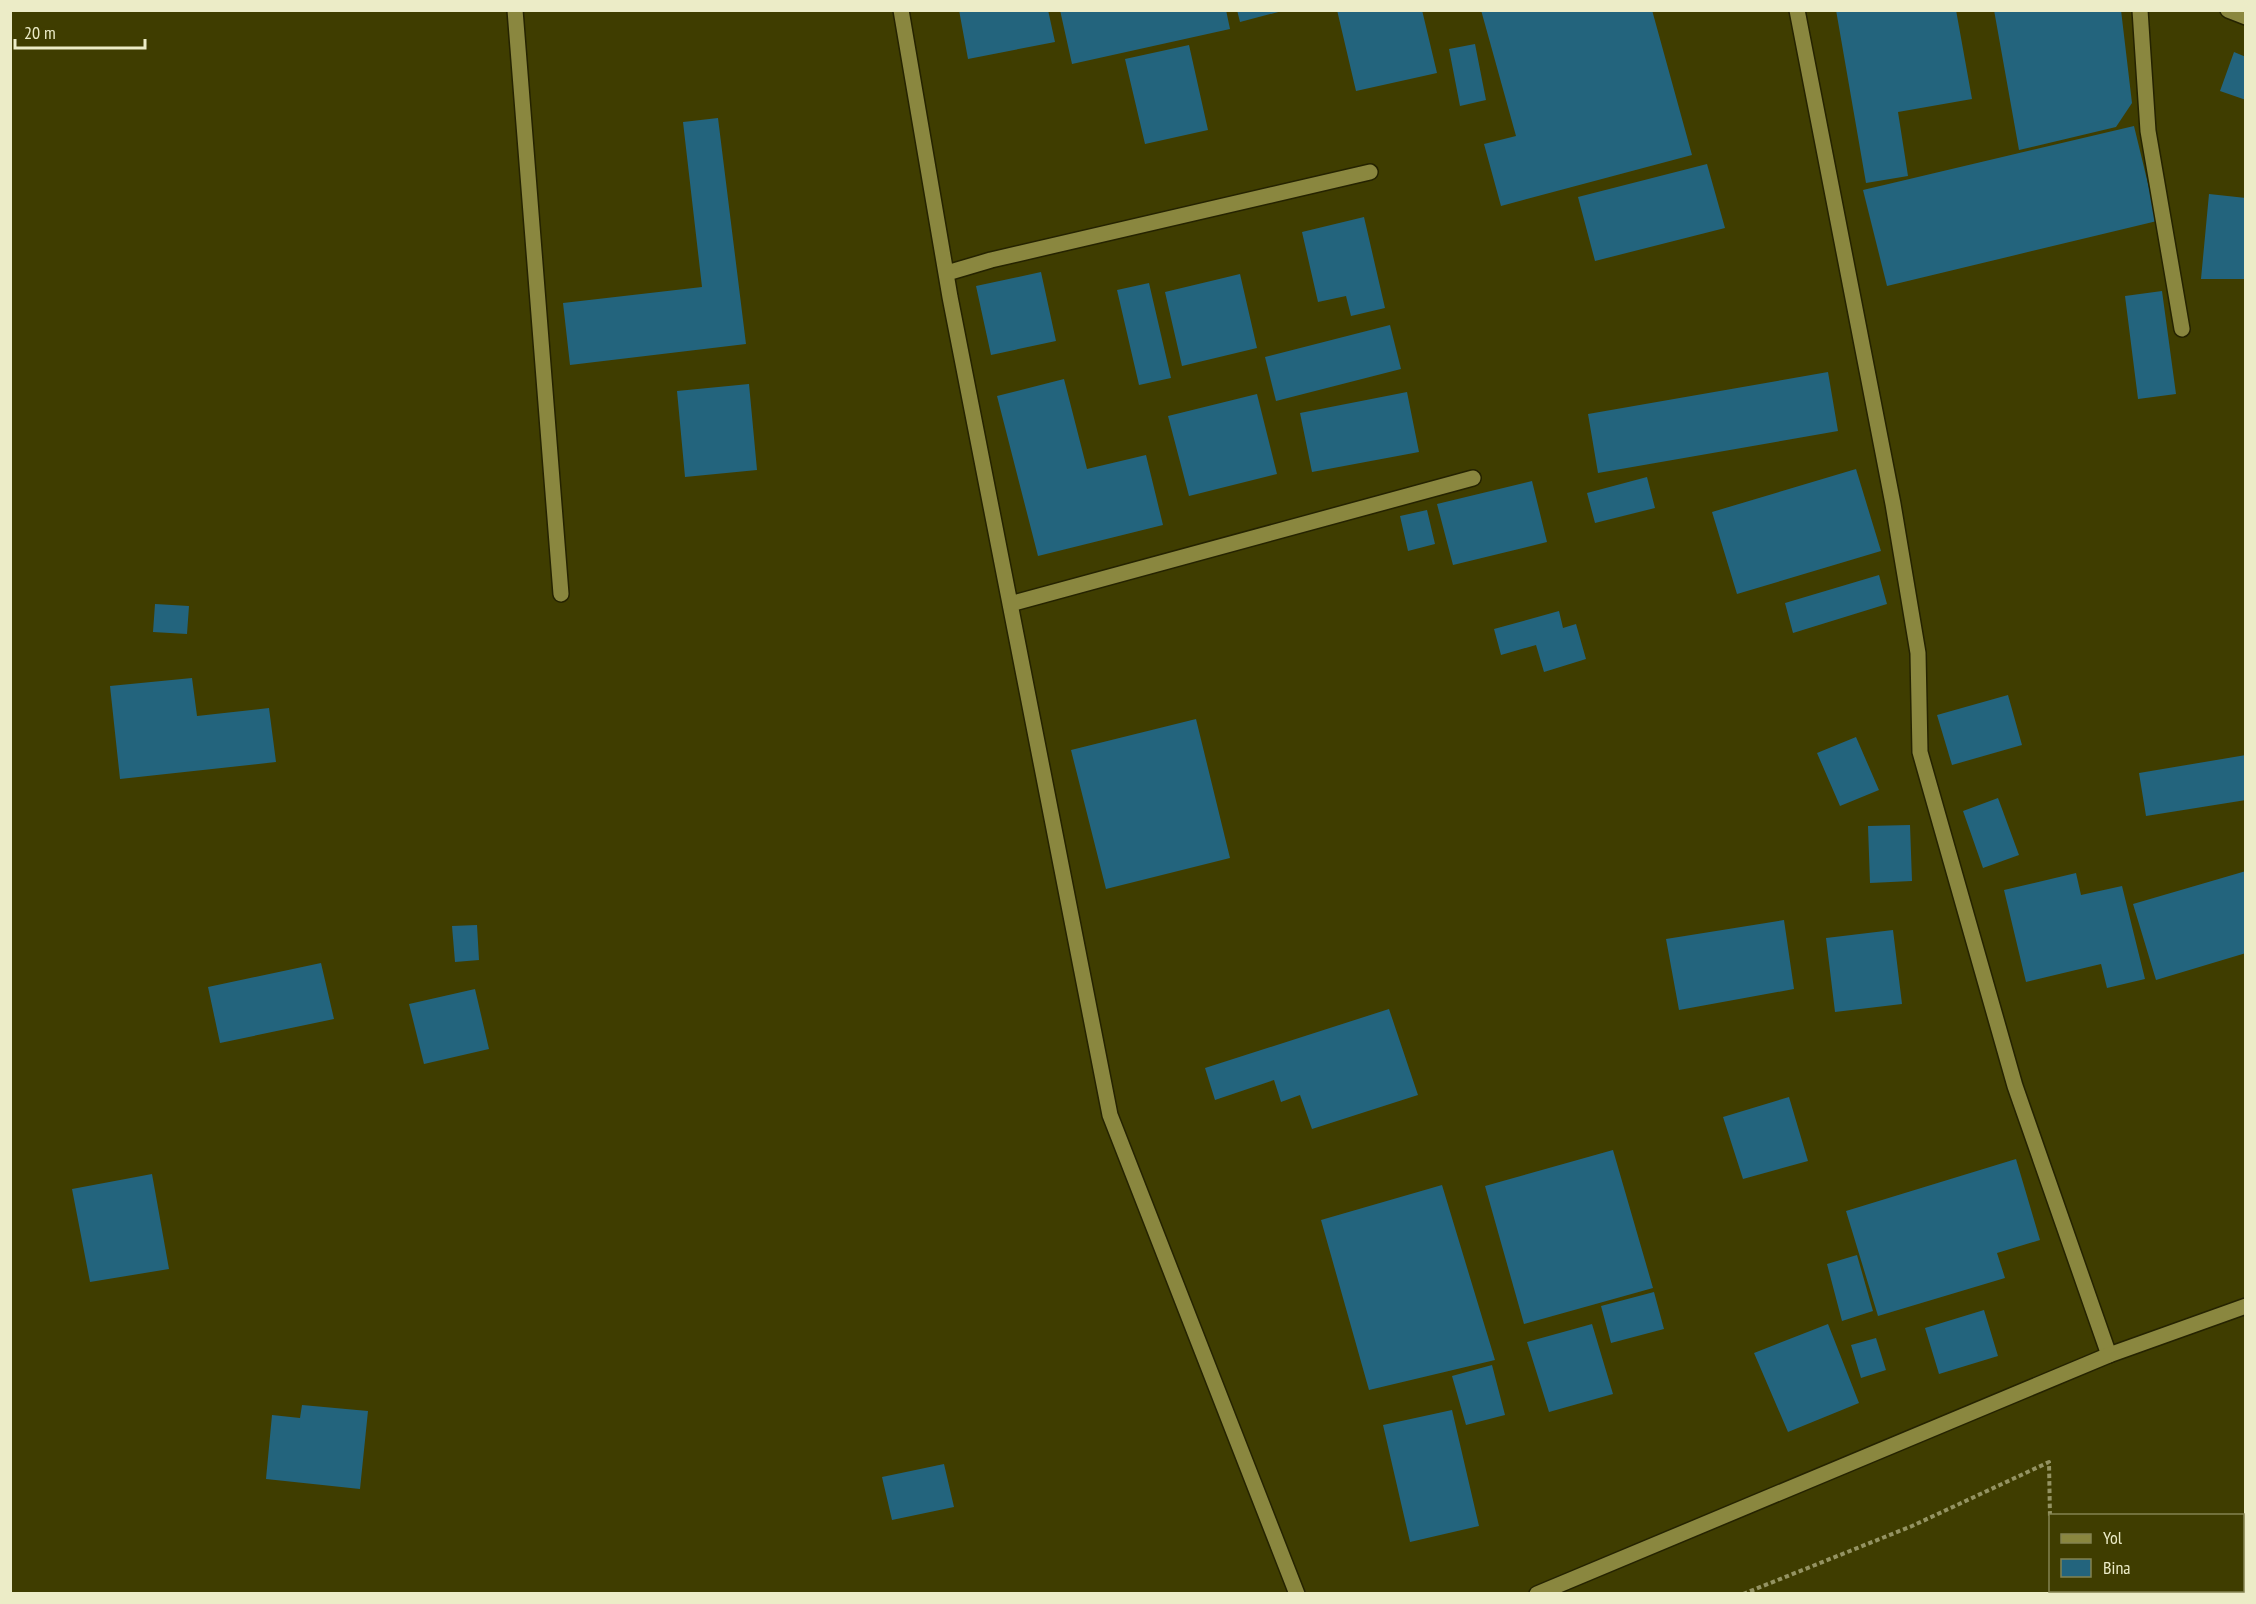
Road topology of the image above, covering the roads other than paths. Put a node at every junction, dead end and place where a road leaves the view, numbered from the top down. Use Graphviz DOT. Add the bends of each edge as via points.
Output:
graph roads {
  1 [pos="515,10"];
  2 [pos="901,10"];
  3 [pos="1797,10"];
  4 [pos="2140,10"];
  5 [pos="2228,10"];
  6 [pos="2246,17"];
  7 [pos="1370,172"];
  8 [pos="947,273"];
  9 [pos="2182,329"];
  10 [pos="1473,478"];
  11 [pos="561,594"];
  12 [pos="1010,604"];
  13 [pos="2246,1306"];
  14 [pos="2109,1355"];
  15 [pos="1297,1593"];
  16 [pos="1538,1593"];
  1 -- 11 [label="street"];
  2 -- 8 [label="street"];
  3 -- 14 [label="street" via="1918,652 1920,752 2015,1086"];
  4 -- 9 [label="street" via="2148,131"];
  5 -- 6 [label="street"];
  7 -- 8 [label="street"];
  8 -- 12 [label="street"];
  10 -- 12 [label="street"];
  12 -- 15 [label="street" via="1110,1115"];
  13 -- 14 [label="street"];
  14 -- 16 [label="street"];
}
